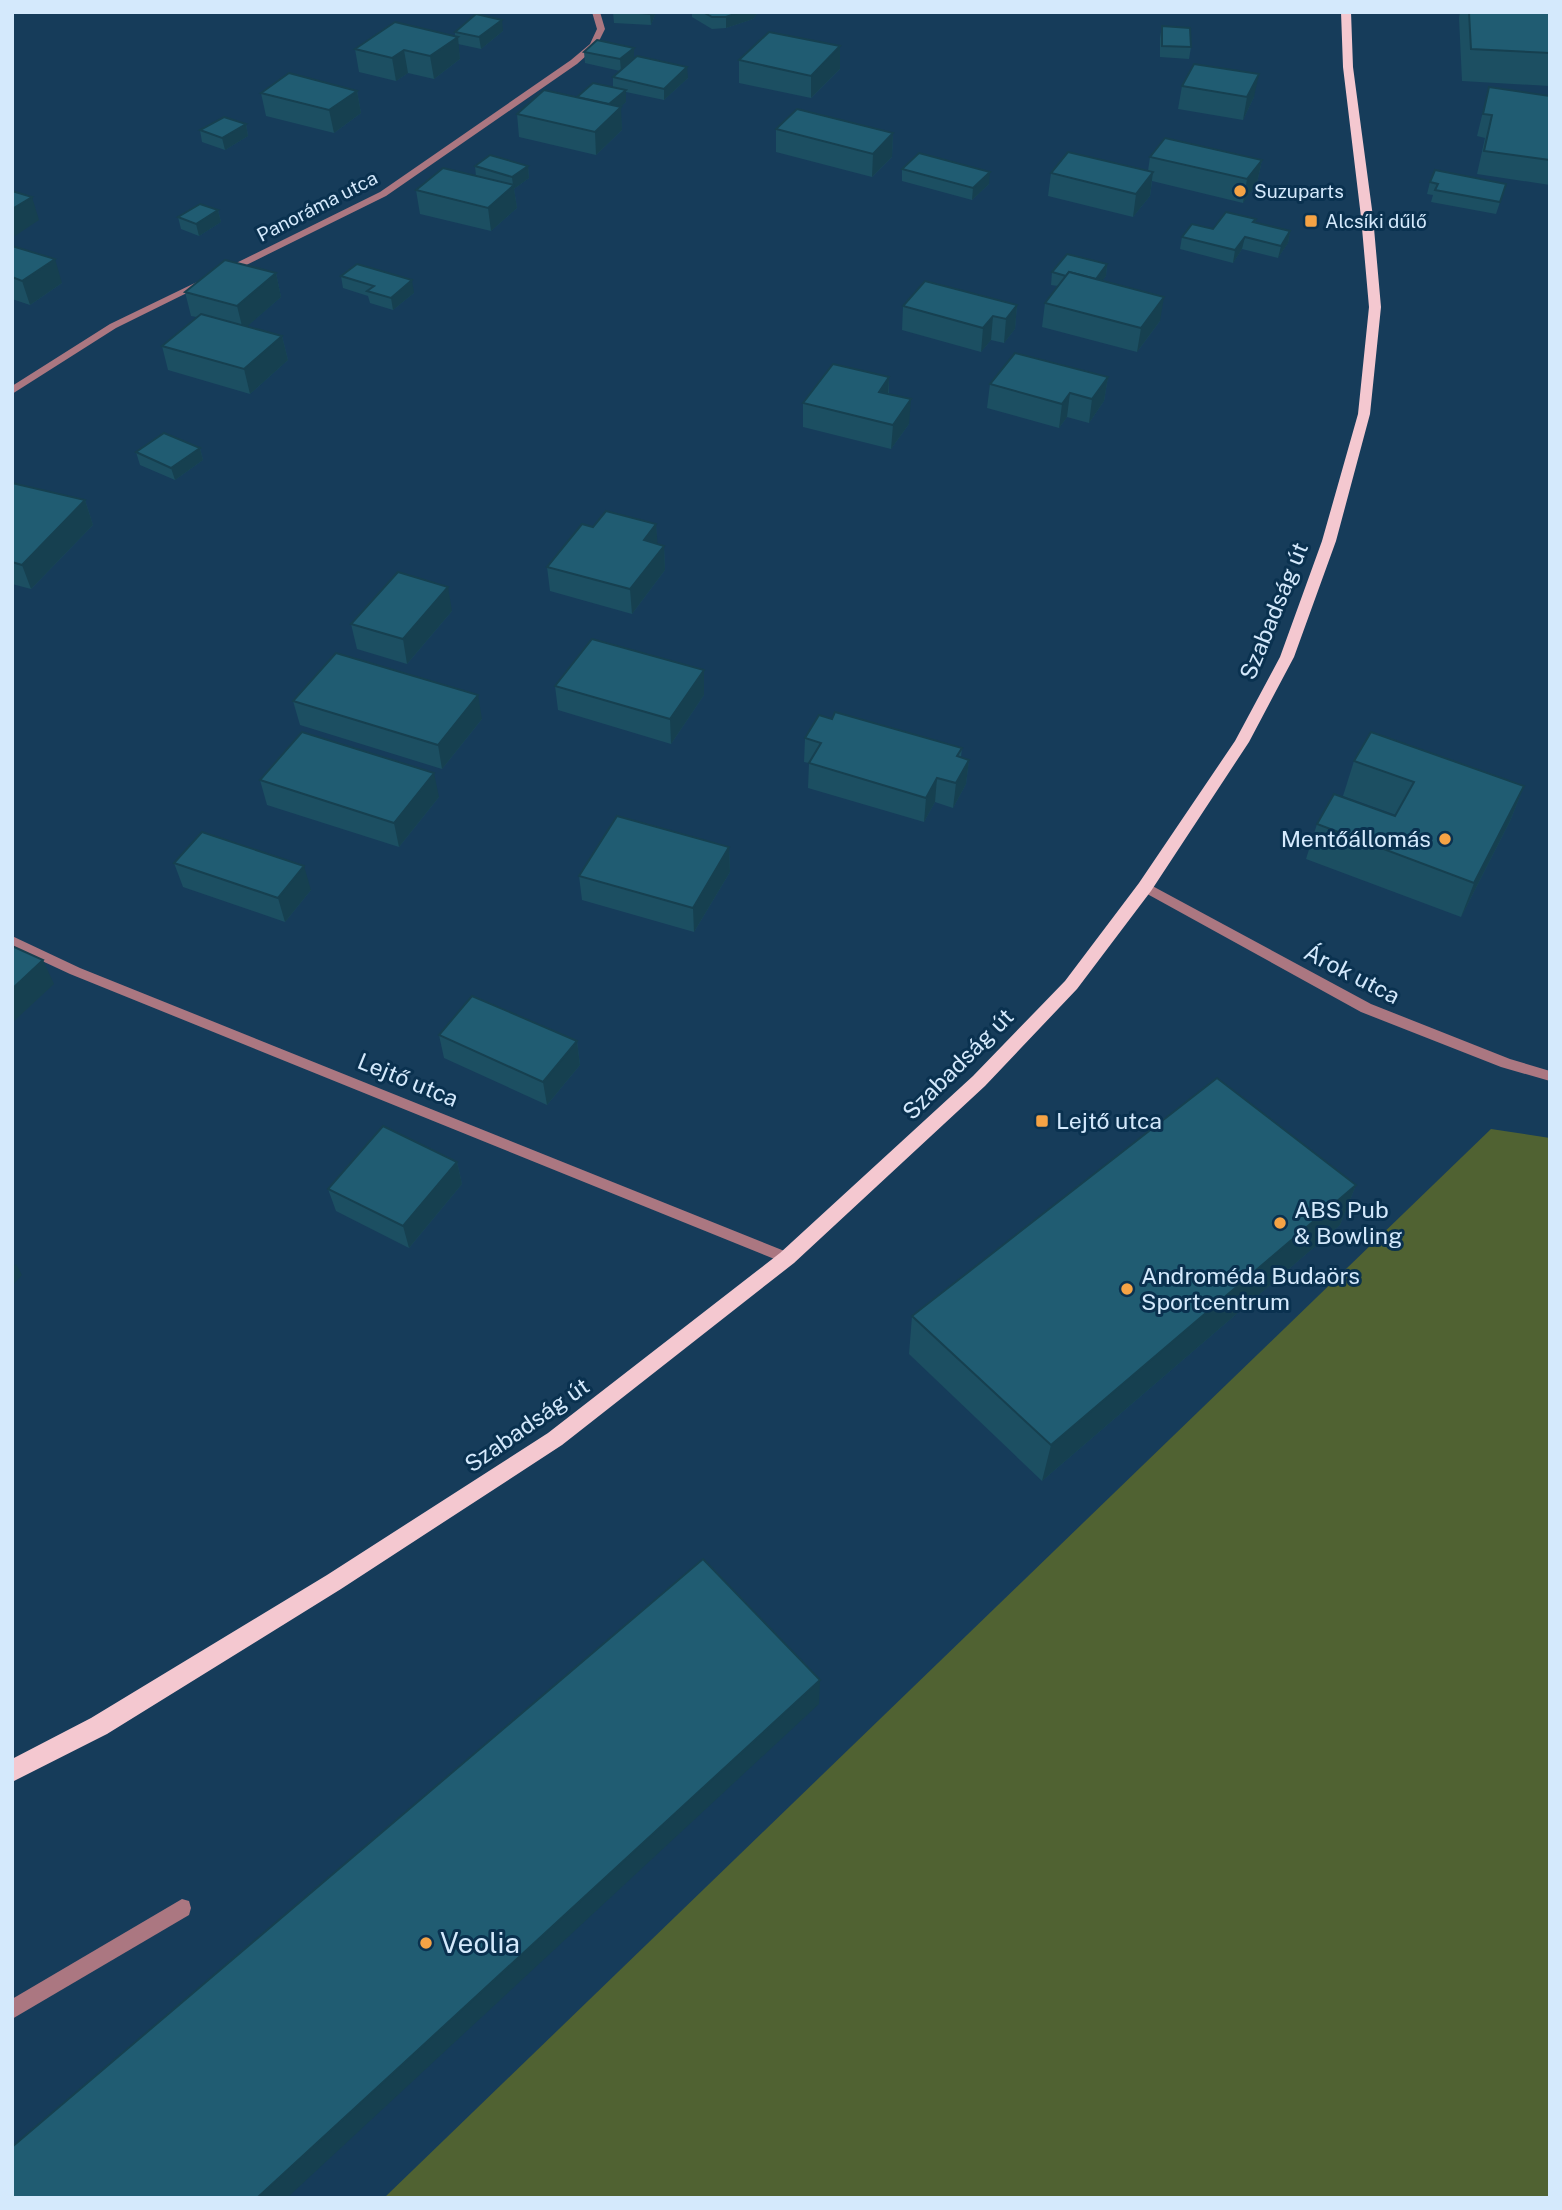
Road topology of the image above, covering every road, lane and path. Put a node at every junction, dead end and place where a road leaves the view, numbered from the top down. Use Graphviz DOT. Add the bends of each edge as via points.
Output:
graph roads {
  1 [pos="596,12"];
  2 [pos="1346,12"];
  3 [pos="12,391"];
  4 [pos="1145,887"];
  5 [pos="12,941"];
  6 [pos="1550,1076"];
  7 [pos="787,1258"];
  8 [pos="12,1771"];
  9 [pos="182,1908"];
  10 [pos="12,2010"];
  1 -- 3 [label="street, Panoráma utca" via="601,29 593,45 575,62 432,163 325,224 113,326"];
  2 -- 4 [label="main road, Szabadság út" via="1375,307 1364,414 1329,541 1286,657 1242,742"];
  4 -- 6 [label="street, Árok utca" via="1366,1008"];
  4 -- 7 [label="main road, Szabadság út" via="1070,985 979,1081"];
  5 -- 7 [label="street, Lejtő utca" via="75,971"];
  7 -- 8 [label="main road, Szabadság út" via="555,1439 99,1726"];
  9 -- 10 [label="street"];
}
